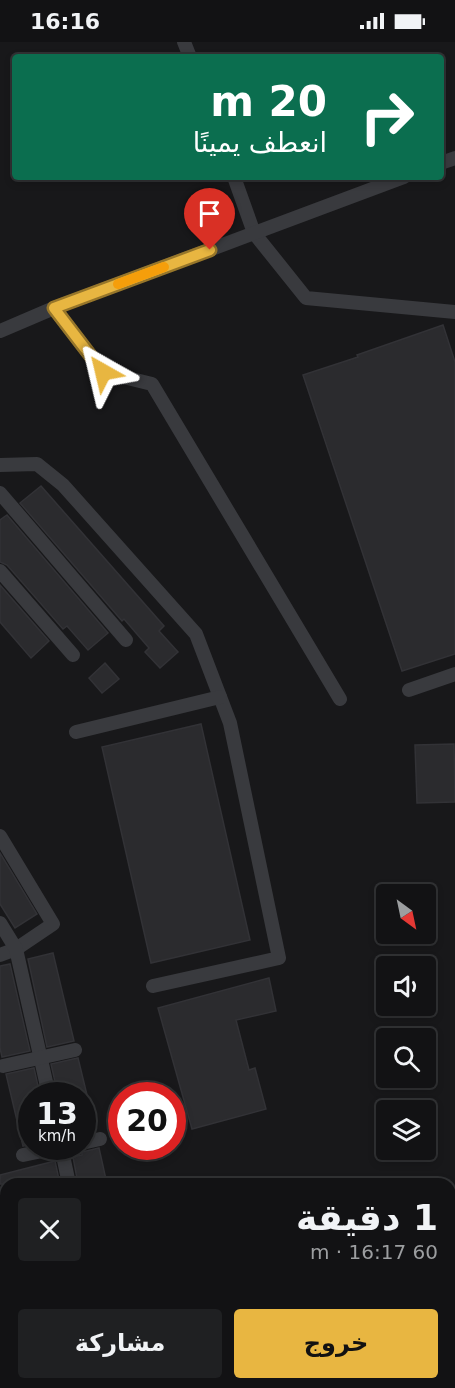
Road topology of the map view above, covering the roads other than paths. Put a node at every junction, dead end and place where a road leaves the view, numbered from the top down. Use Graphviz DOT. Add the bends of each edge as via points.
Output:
graph roads {
  1 [pos="235,180"];
  2 [pos="396,180"];
  3 [pos="254,233"];
  4 [pos="54,308"];
  5 [pos="455,312"];
  6 [pos="1,326"];
  7 [pos="0,465"];
  8 [pos="0,493"];
  9 [pos="0,571"];
  10 [pos="126,640"];
  11 [pos="74,655"];
  12 [pos="455,674"];
  13 [pos="409,690"];
  14 [pos="220,697"];
  15 [pos="340,699"];
  16 [pos="76,732"];
  17 [pos="0,836"];
  18 [pos="0,923"];
  19 [pos="15,949"];
  20 [pos="0,955"];
  21 [pos="153,986"];
  22 [pos="75,1050"];
  23 [pos="40,1058"];
  24 [pos="3,1066"];
  25 [pos="46,1082"];
  26 [pos="100,1139"];
  27 [pos="96,1140"];
  28 [pos="65,1160"];
  29 [pos="68,1178"];
  1 -- 3 [label="lane"];
  2 -- 3 [label="lane"];
  3 -- 4 [label="lane"];
  3 -- 5 [label="lane" via="306,298"];
  4 -- 6 [label="lane"];
  4 -- 15 [label="lane" via="103,372 152,384"];
  7 -- 14 [label="lane" via="38,464 63,485 196,634"];
  8 -- 10 [label="lane"];
  9 -- 11 [label="lane"];
  12 -- 13 [label="lane"];
  14 -- 16 [label="lane"];
  14 -- 21 [label="lane" via="230,723 279,958"];
  17 -- 19 [label="lane" via="53,924"];
  18 -- 19 [label="lane"];
  19 -- 20 [label="lane"];
  19 -- 23 [label="lane"];
  22 -- 23 [label="lane"];
  23 -- 24 [label="lane"];
  23 -- 25 [label="lane"];
  26 -- 27 [label="lane"];
  28 -- 29 [label="lane"];
}
